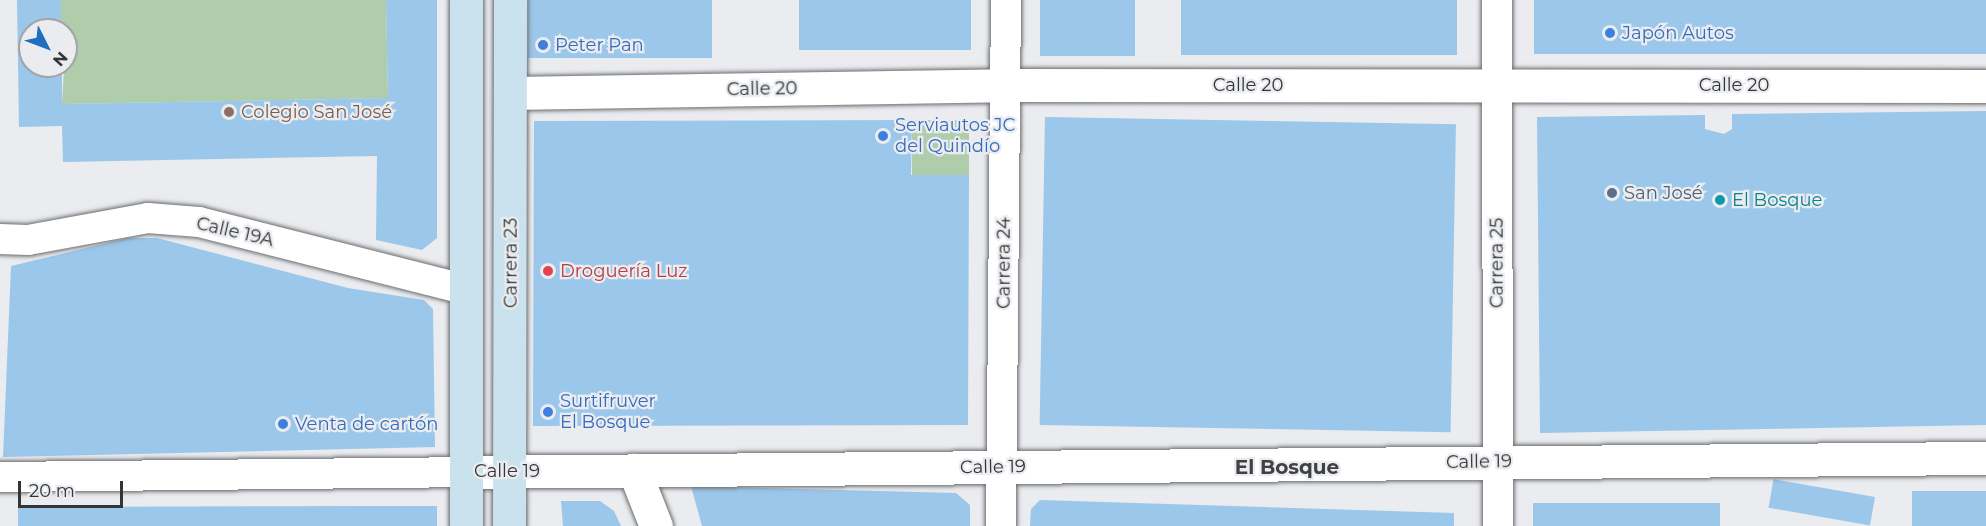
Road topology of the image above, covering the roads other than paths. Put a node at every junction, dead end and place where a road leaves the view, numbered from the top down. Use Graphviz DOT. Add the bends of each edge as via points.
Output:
graph roads {
  1 [pos="466,0"];
  2 [pos="510,0"];
  3 [pos="1006,0"];
  4 [pos="1497,0"];
  5 [pos="1005,85"];
  6 [pos="1497,85"];
  7 [pos="1986,86"];
  8 [pos="510,93"];
  9 [pos="0,238"];
  10 [pos="467,290"];
  11 [pos="1986,458"];
  12 [pos="1497,462"];
  13 [pos="1004,467"];
  14 [pos="634,470"];
  15 [pos="467,472"];
  16 [pos="510,472"];
  17 [pos="0,477"];
  18 [pos="465,526"];
  19 [pos="509,526"];
  20 [pos="656,526"];
  21 [pos="1001,526"];
  22 [pos="1498,526"];
  1 -- 10 [label="main road"];
  2 -- 8 [label="main road, Carrera 23"];
  3 -- 5 [label="street, Carrera 24"];
  4 -- 6 [label="street, Carrera 25"];
  5 -- 6 [label="street, Calle 20"];
  5 -- 8 [label="street, Calle 20"];
  5 -- 13 [label="street, Carrera 24"];
  6 -- 7 [label="street, Calle 20"];
  6 -- 12 [label="street, Carrera 25"];
  8 -- 16 [label="main road, Carrera 23"];
  9 -- 10 [label="street, Calle 19A" via="28,240 148,218 199,222"];
  10 -- 15 [label="main road"];
  11 -- 12 [label="street, Calle 19"];
  12 -- 13 [label="street, Calle 19"];
  12 -- 22 [label="street, Carrera 25"];
  13 -- 14 [label="street, Calle 19"];
  13 -- 21 [label="street, Carrera 24"];
  14 -- 16 [label="street, Calle 19"];
  14 -- 20 [label="street"];
  15 -- 16 [label="street, Calle 19"];
  15 -- 17 [label="street, Calle 19"];
  15 -- 18 [label="main road"];
  16 -- 19 [label="main road, Carrera 23"];
}
